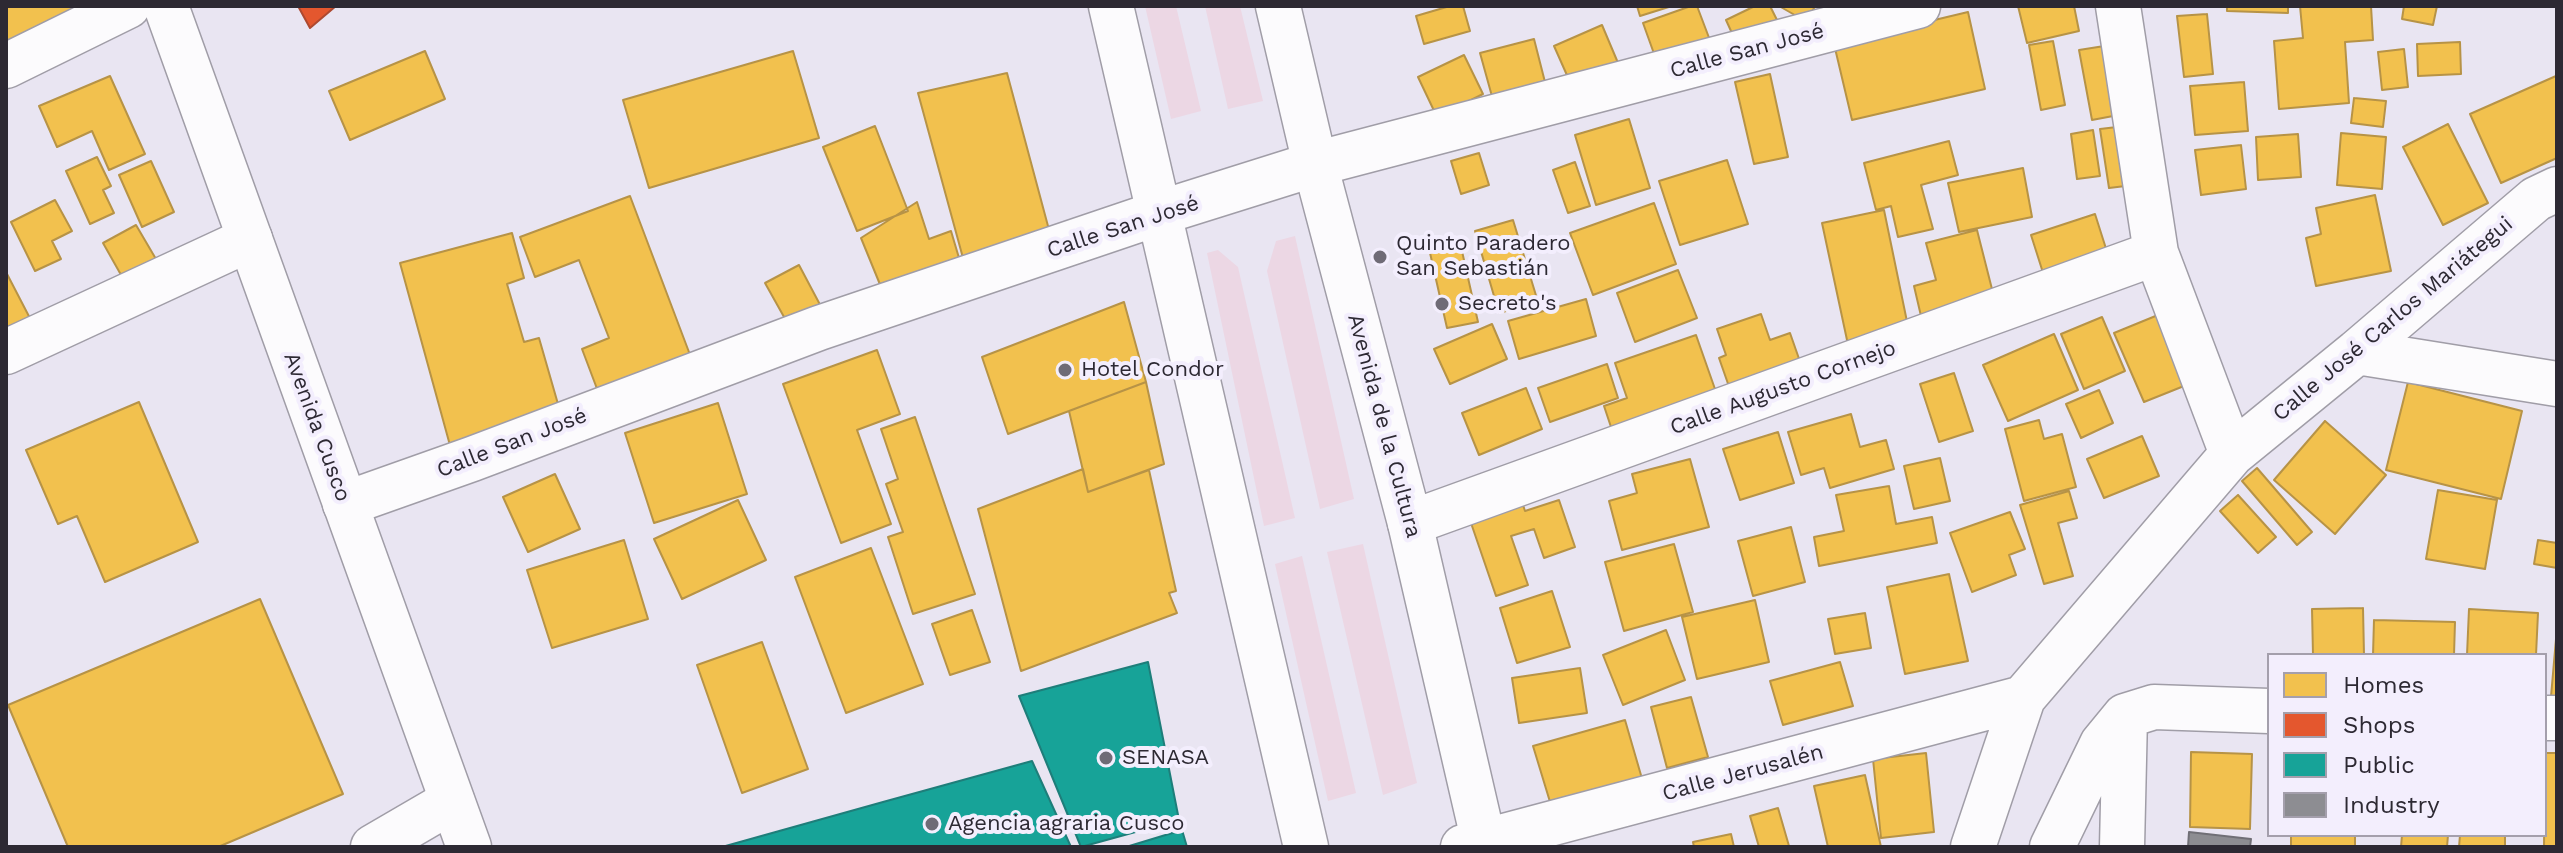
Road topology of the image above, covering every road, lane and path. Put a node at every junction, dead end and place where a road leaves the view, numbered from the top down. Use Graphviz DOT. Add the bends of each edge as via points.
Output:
graph roads {
  1 [pos="128,6"];
  2 [pos="166,6"];
  3 [pos="1111,6"];
  4 [pos="1278,6"];
  5 [pos="1918,6"];
  6 [pos="2118,6"];
  7 [pos="6,66"];
  8 [pos="1315,164"];
  9 [pos="2557,189"];
  10 [pos="1159,213"];
  11 [pos="250,239"];
  12 [pos="2156,253"];
  13 [pos="6,352"];
  14 [pos="2357,352"];
  15 [pos="2557,384"];
  16 [pos="2232,454"];
  17 [pos="345,504"];
  18 [pos="1410,523"];
  19 [pos="2023,698"];
  20 [pos="2267,711"];
  21 [pos="2125,716"];
  22 [pos="452,801"];
  23 [pos="1477,845"];
  24 [pos="373,847"];
  25 [pos="469,847"];
  26 [pos="1306,847"];
  27 [pos="1973,847"];
  28 [pos="2052,847"];
  29 [pos="2122,847"];
  1 -- 7 [label="main road"];
  2 -- 11 [label="main road, Avenida Cusco"];
  3 -- 10 [label="main road"];
  4 -- 8 [label="main road, Avenida de la Cultura"];
  5 -- 8 [label="main road, Calle San José"];
  6 -- 12 [label="main road"];
  8 -- 10 [label="main road, Calle San José"];
  8 -- 18 [label="main road, Avenida de la Cultura"];
  9 -- 14 [label="main road, Calle José Carlos Mariátegui" via="2536,199"];
  10 -- 17 [label="main road, Calle San José" via="819,328"];
  10 -- 26 [label="main road"];
  11 -- 13 [label="main road"];
  11 -- 17 [label="main road, Avenida Cusco"];
  12 -- 16 [label="main road"];
  12 -- 18 [label="main road, Calle Augusto Cornejo"];
  14 -- 15 [label="main road"];
  14 -- 16 [label="main road, Calle José Carlos Mariátegui"];
  16 -- 19 [label="main road, Calle José Carlos Mariátegui"];
  17 -- 22 [label="main road, Avenida Cusco"];
  18 -- 23 [label="main road, Avenida de la Cultura"];
  19 -- 23 [label="main road, Calle Jerusalén"];
  19 -- 27 [label="main road"];
  20 -- 21 [label="main road" via="2154,707"];
  21 -- 28 [label="main road" via="2102,744"];
  21 -- 29 [label="main road"];
  22 -- 24 [label="main road"];
  22 -- 25 [label="main road, Avenida Cusco"];
}
